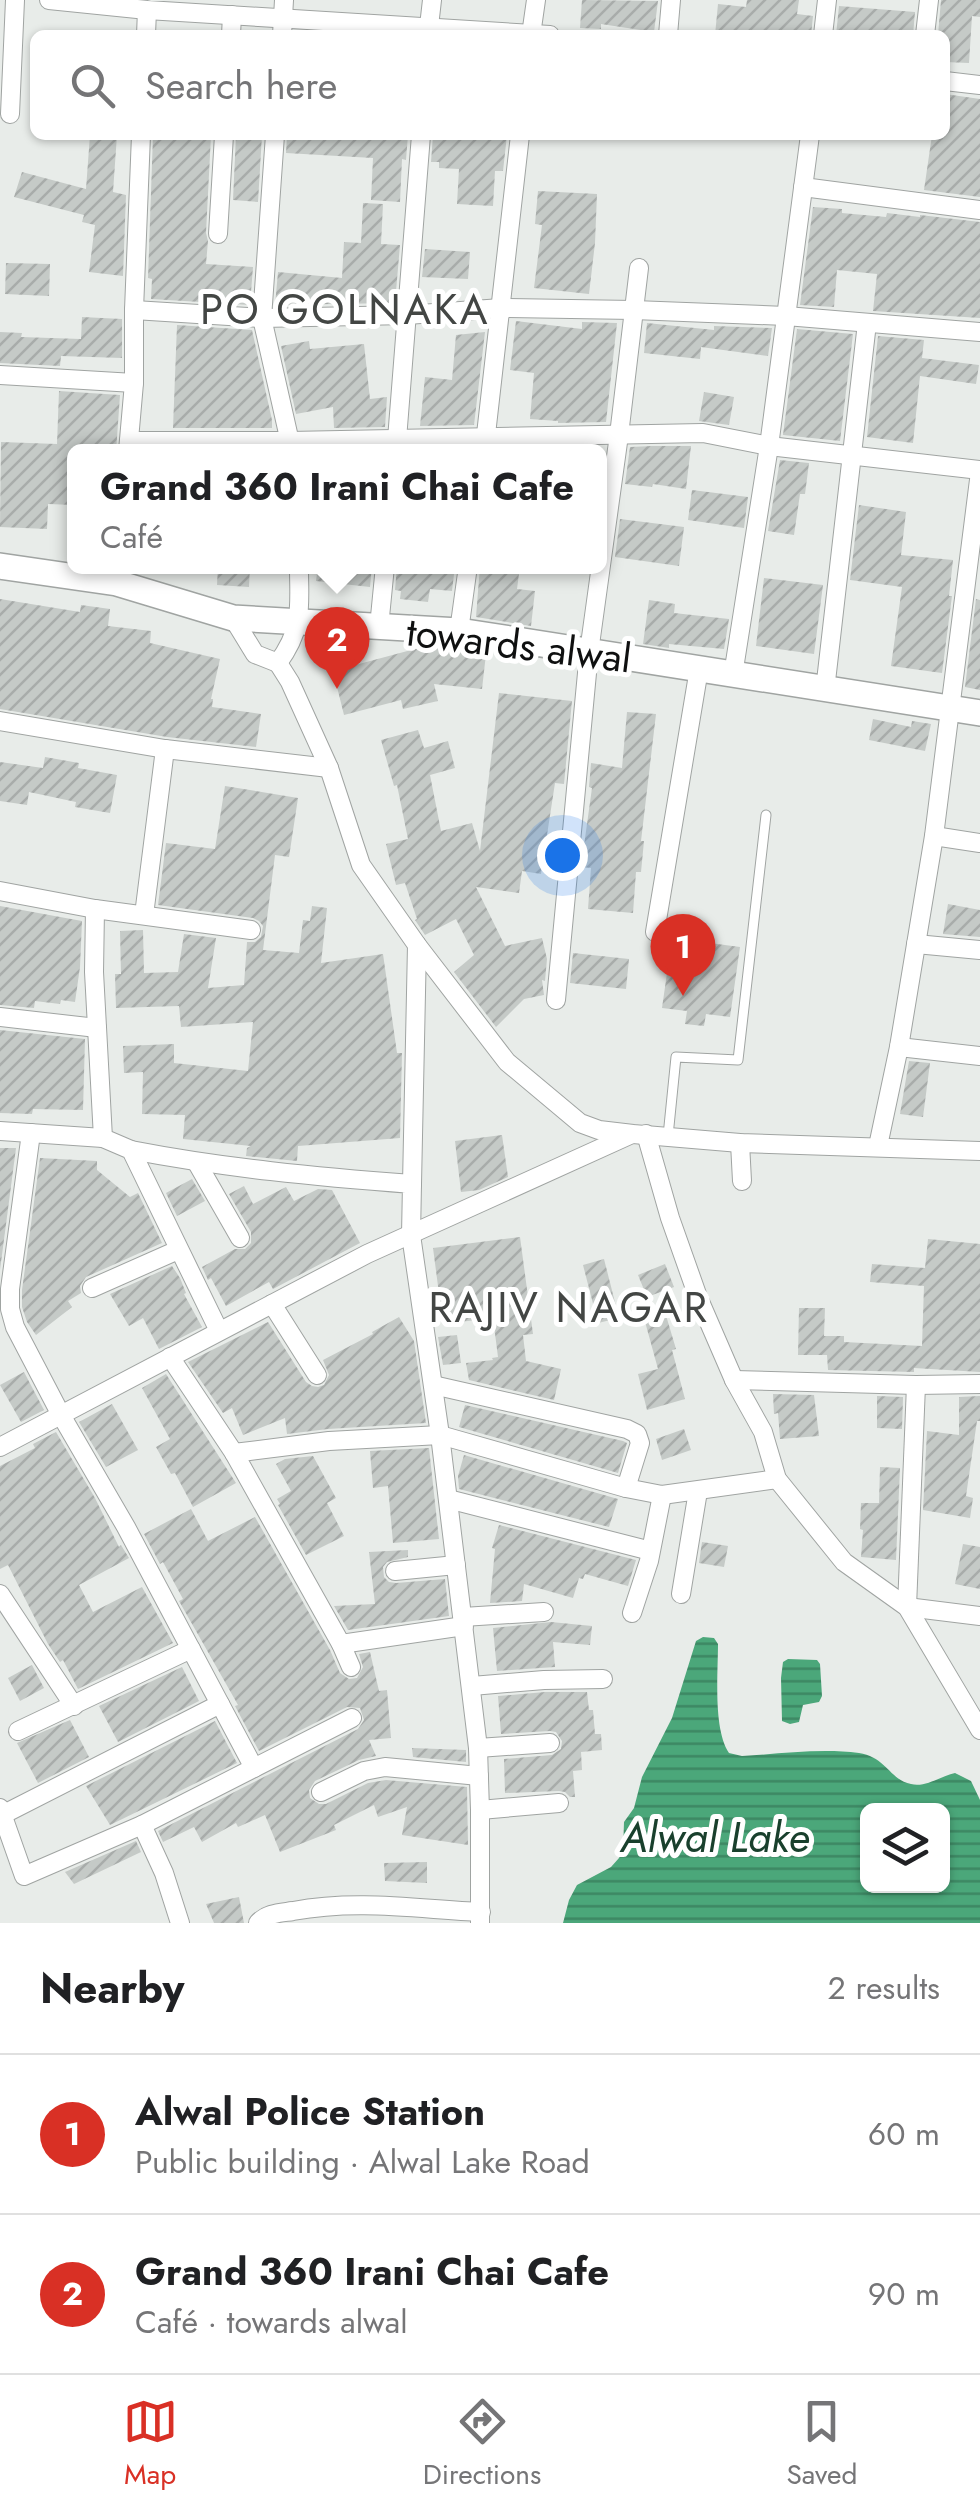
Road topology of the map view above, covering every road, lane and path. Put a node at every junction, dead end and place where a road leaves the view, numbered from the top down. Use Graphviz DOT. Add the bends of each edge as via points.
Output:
graph roads {
  1 [pos="15,0"];
  2 [pos="49,0"];
  3 [pos="432,0"];
  4 [pos="536,0"];
  5 [pos="672,0"];
  6 [pos="827,0"];
  7 [pos="929,0"];
  8 [pos="147,10"];
  9 [pos="232,15"];
  10 [pos="283,18"];
  11 [pos="146,30"];
  12 [pos="231,30"];
  13 [pos="407,30"];
  14 [pos="428,30"];
  15 [pos="538,30"];
  16 [pos="669,30"];
  17 [pos="824,30"];
  18 [pos="926,30"];
  19 [pos="950,82"];
  20 [pos="980,85"];
  21 [pos="10,114"];
  22 [pos="141,140"];
  23 [pos="224,140"];
  24 [pos="275,140"];
  25 [pos="420,140"];
  26 [pos="519,140"];
  27 [pos="809,140"];
  28 [pos="803,188"];
  29 [pos="980,210"];
  30 [pos="218,234"];
  31 [pos="639,268"];
  32 [pos="501,308"];
  33 [pos="134,310"];
  34 [pos="634,310"];
  35 [pos="407,316"];
  36 [pos="786,316"];
  37 [pos="262,318"];
  38 [pos="867,323"];
  39 [pos="980,332"];
  40 [pos="0,375"];
  41 [pos="134,383"];
  42 [pos="619,435"];
  43 [pos="128,444"];
  44 [pos="290,444"];
  45 [pos="397,444"];
  46 [pos="485,444"];
  47 [pos="769,446"];
  48 [pos="852,455"];
  49 [pos="980,471"];
  50 [pos="607,519"];
  51 [pos="0,566"];
  52 [pos="67,571"];
  53 [pos="299,574"];
  54 [pos="384,574"];
  55 [pos="467,574"];
  56 [pos="599,574"];
  57 [pos="117,575"];
  58 [pos="234,618"];
  59 [pos="300,620"];
  60 [pos="379,627"];
  61 [pos="459,631"];
  62 [pos="588,652"];
  63 [pos="278,663"];
  64 [pos="700,670"];
  65 [pos="733,675"];
  66 [pos="825,690"];
  67 [pos="951,710"];
  68 [pos="980,713"];
  69 [pos="0,721"];
  70 [pos="165,749"];
  71 [pos="329,768"];
  72 [pos="766,815"];
  73 [pos="934,836"];
  74 [pos="980,843"];
  75 [pos="0,891"];
  76 [pos="95,909"];
  77 [pos="144,915"];
  78 [pos="251,930"];
  79 [pos="656,932"];
  80 [pos="916,944"];
  81 [pos="417,945"];
  82 [pos="980,950"];
  83 [pos="556,1000"];
  84 [pos="0,1017"];
  85 [pos="98,1028"];
  86 [pos="899,1048"];
  87 [pos="980,1056"];
  88 [pos="0,1131"];
  89 [pos="31,1133"];
  90 [pos="639,1134"];
  91 [pos="668,1136"];
  92 [pos="102,1138"];
  93 [pos="740,1143"];
  94 [pos="878,1146"];
  95 [pos="131,1150"];
  96 [pos="980,1151"];
  97 [pos="198,1162"];
  98 [pos="742,1181"];
  99 [pos="412,1184"];
  100 [pos="411,1235"];
  101 [pos="240,1238"];
  102 [pos="178,1250"];
  103 [pos="92,1288"];
  104 [pos="272,1304"];
  105 [pos="219,1332"];
  106 [pos="170,1357"];
  107 [pos="317,1375"];
  108 [pos="734,1380"];
  109 [pos="980,1384"];
  110 [pos="433,1385"];
  111 [pos="916,1385"];
  112 [pos="61,1414"];
  113 [pos="440,1436"];
  114 [pos="0,1446"];
  115 [pos="234,1453"];
  116 [pos="777,1478"];
  117 [pos="626,1488"];
  118 [pos="698,1491"];
  119 [pos="662,1495"];
  120 [pos="448,1499"];
  121 [pos="649,1552"];
  122 [pos="456,1565"];
  123 [pos="395,1571"];
  124 [pos="0,1594"];
  125 [pos="680,1594"];
  126 [pos="907,1607"];
  127 [pos="544,1612"];
  128 [pos="632,1612"];
  129 [pos="980,1616"];
  130 [pos="464,1621"];
  131 [pos="341,1644"];
  132 [pos="190,1649"];
  133 [pos="351,1667"];
  134 [pos="603,1679"];
  135 [pos="472,1686"];
  136 [pos="220,1704"];
  137 [pos="74,1706"];
  138 [pos="352,1718"];
  139 [pos="980,1730"];
  140 [pos="18,1731"];
  141 [pos="550,1743"];
  142 [pos="478,1748"];
  143 [pos="254,1768"];
  144 [pos="479,1776"];
  145 [pos="321,1792"];
  146 [pos="560,1804"];
  147 [pos="480,1810"];
  148 [pos="1,1811"];
  149 [pos="142,1825"];
  150 [pos="481,1917"];
  151 [pos="180,1923"];
  152 [pos="258,1923"];
  1 -- 21 [label="street"];
  2 -- 8 [label="street"];
  3 -- 14 [label="street"];
  4 -- 15 [label="street"];
  5 -- 16 [label="street"];
  6 -- 17 [label="street"];
  7 -- 18 [label="street"];
  8 -- 9 [label="street"];
  8 -- 11 [label="street"];
  9 -- 10 [label="street"];
  9 -- 12 [label="street"];
  10 -- 13 [label="street"];
  19 -- 20 [label="street"];
  22 -- 33 [label="street"];
  23 -- 30 [label="street"];
  24 -- 37 [label="street"];
  25 -- 35 [label="street"];
  26 -- 32 [label="street"];
  27 -- 28 [label="street"];
  28 -- 29 [label="street"];
  28 -- 36 [label="street"];
  31 -- 34 [label="street"];
  32 -- 34 [label="street"];
  32 -- 35 [label="street"];
  32 -- 46 [label="street"];
  33 -- 37 [label="street"];
  33 -- 41 [label="street"];
  34 -- 36 [label="street"];
  34 -- 42 [label="street"];
  35 -- 37 [label="street"];
  35 -- 45 [label="street"];
  36 -- 38 [label="street"];
  36 -- 47 [label="street"];
  37 -- 44 [label="street"];
  38 -- 39 [label="street"];
  38 -- 48 [label="street"];
  40 -- 41 [label="street"];
  41 -- 43 [label="street"];
  42 -- 46 [label="street"];
  42 -- 47 [label="street" via="703,433"];
  42 -- 50 [label="street"];
  47 -- 48 [label="street"];
  47 -- 65 [label="street"];
  48 -- 49 [label="street"];
  48 -- 66 [label="street"];
  49 -- 67 [label="street"];
  51 -- 52 [label="main road, towards alwal"];
  53 -- 59 [label="street"];
  54 -- 60 [label="street"];
  55 -- 61 [label="street"];
  56 -- 62 [label="street"];
  57 -- 58 [label="main road, towards alwal"];
  58 -- 59 [label="main road, towards alwal"];
  58 -- 63 [label="street" via="254,654"];
  59 -- 60 [label="main road, towards alwal"];
  59 -- 63 [label="street"];
  60 -- 61 [label="main road, towards alwal"];
  61 -- 62 [label="main road, towards alwal"];
  62 -- 64 [label="main road, towards alwal"];
  62 -- 83 [label="street"];
  63 -- 71 [label="street"];
  64 -- 65 [label="main road, towards alwal"];
  64 -- 79 [label="street"];
  65 -- 66 [label="main road, towards alwal"];
  66 -- 67 [label="main road, towards alwal"];
  67 -- 68 [label="main road, towards alwal"];
  67 -- 73 [label="street"];
  69 -- 70 [label="street"];
  70 -- 71 [label="street"];
  70 -- 77 [label="street"];
  71 -- 81 [label="street" via="360,865"];
  72 -- 91 [label="lane" via="738,1060 676,1057"];
  73 -- 74 [label="street"];
  73 -- 80 [label="street"];
  75 -- 76 [label="street"];
  76 -- 77 [label="street"];
  76 -- 85 [label="street"];
  77 -- 78 [label="street"];
  80 -- 82 [label="street"];
  80 -- 86 [label="street"];
  81 -- 90 [label="street" via="507,1062 580,1123"];
  81 -- 99 [label="street"];
  84 -- 85 [label="street"];
  85 -- 92 [label="street"];
  86 -- 87 [label="street"];
  86 -- 94 [label="street"];
  88 -- 89 [label="street"];
  89 -- 92 [label="street"];
  89 -- 112 [label="street" via="10,1309"];
  90 -- 91 [label="street"];
  90 -- 100 [label="street"];
  90 -- 108 [label="street"];
  91 -- 93 [label="street"];
  92 -- 95 [label="street"];
  93 -- 94 [label="street"];
  93 -- 98 [label="street"];
  94 -- 96 [label="street"];
  95 -- 97 [label="street"];
  95 -- 102 [label="street"];
  97 -- 99 [label="street"];
  97 -- 101 [label="street"];
  99 -- 100 [label="street"];
  100 -- 104 [label="street"];
  100 -- 110 [label="street"];
  102 -- 103 [label="street"];
  102 -- 105 [label="street"];
  104 -- 105 [label="street"];
  104 -- 107 [label="street"];
  105 -- 106 [label="street"];
  106 -- 112 [label="street"];
  106 -- 115 [label="street"];
  108 -- 111 [label="street"];
  108 -- 116 [label="street" via="763,1432"];
  109 -- 111 [label="street"];
  110 -- 113 [label="street"];
  110 -- 117 [label="street" via="637,1434"];
  111 -- 126 [label="street"];
  112 -- 114 [label="street"];
  112 -- 132 [label="street"];
  113 -- 115 [label="street" via="329,1440"];
  113 -- 117 [label="street"];
  113 -- 120 [label="street"];
  115 -- 131 [label="street"];
  116 -- 118 [label="street"];
  116 -- 126 [label="street" via="844,1562"];
  117 -- 119 [label="street"];
  118 -- 119 [label="street"];
  118 -- 125 [label="street"];
  119 -- 121 [label="street"];
  120 -- 121 [label="street"];
  120 -- 122 [label="street"];
  121 -- 128 [label="street"];
  122 -- 123 [label="street"];
  122 -- 130 [label="street"];
  124 -- 137 [label="street"];
  126 -- 129 [label="street"];
  126 -- 139 [label="street"];
  127 -- 130 [label="street"];
  130 -- 131 [label="street"];
  130 -- 135 [label="street"];
  131 -- 133 [label="street"];
  132 -- 136 [label="street"];
  132 -- 137 [label="street"];
  134 -- 135 [label="street"];
  135 -- 142 [label="street"];
  136 -- 143 [label="street"];
  136 -- 148 [label="street"];
  137 -- 140 [label="street"];
  138 -- 143 [label="street"];
  141 -- 142 [label="street"];
  142 -- 144 [label="street"];
  143 -- 149 [label="street"];
  144 -- 145 [label="street" via="374,1768"];
  144 -- 147 [label="street"];
  146 -- 147 [label="street"];
  147 -- 150 [label="street"];
  148 -- 149 [label="street" via="24,1876"];
  149 -- 151 [label="street"];
  150 -- 152 [label="street" via="401,1904 318,1906"];
}
